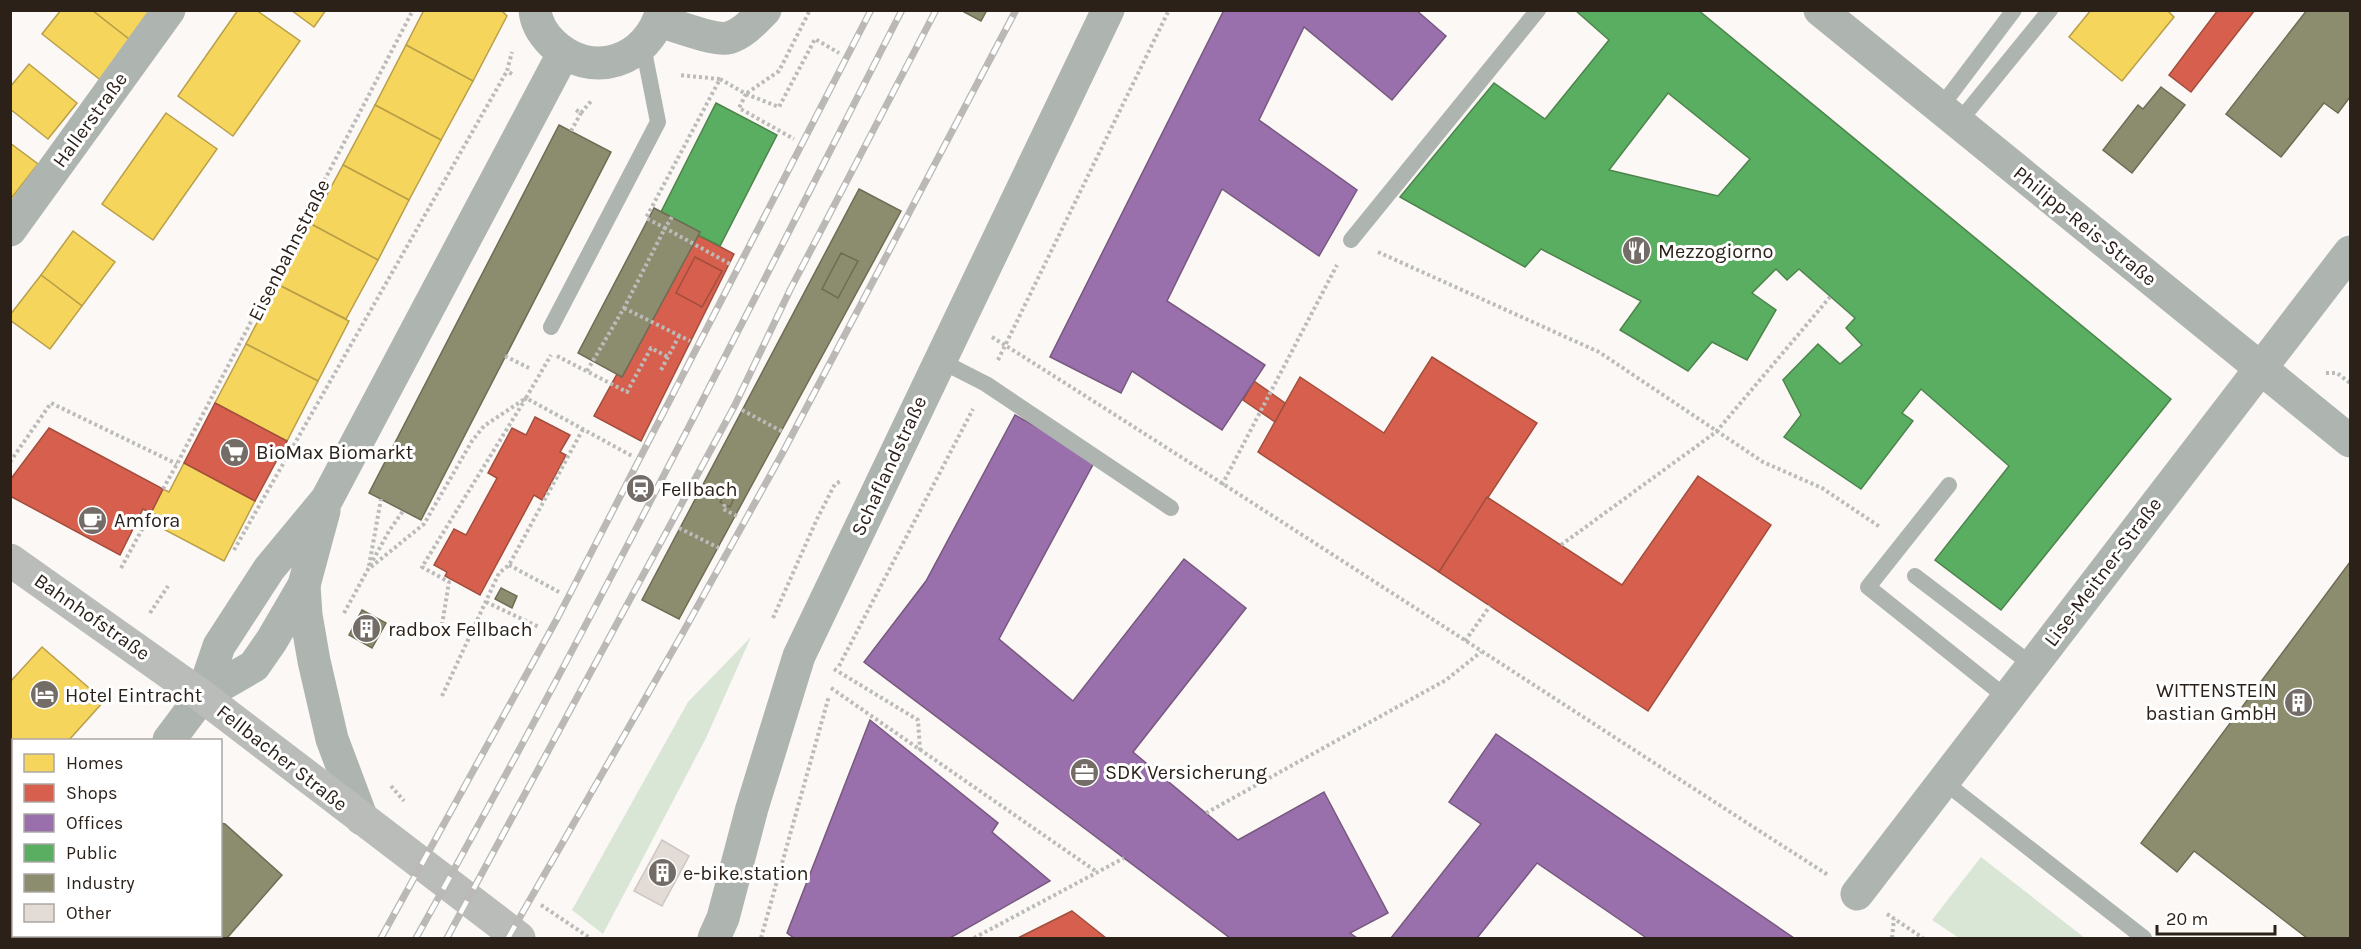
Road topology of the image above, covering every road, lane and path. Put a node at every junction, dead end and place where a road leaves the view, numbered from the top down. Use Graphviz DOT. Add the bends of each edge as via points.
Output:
graph roads {
  1 [pos="169,10"];
  2 [pos="413,10"];
  3 [pos="535,10"];
  4 [pos="765,10"];
  5 [pos="810,10"];
  6 [pos="1108,10"];
  7 [pos="1169,10"];
  8 [pos="1538,10"];
  9 [pos="1820,10"];
  10 [pos="2014,10"];
  11 [pos="2050,10"];
  12 [pos="655,26"];
  13 [pos="839,53"];
  14 [pos="563,54"];
  15 [pos="507,71"];
  16 [pos="721,72"];
  17 [pos="720,79"];
  18 [pos="746,94"];
  19 [pos="581,113"];
  20 [pos="1949,116"];
  21 [pos="572,131"];
  22 [pos="794,139"];
  23 [pos="672,217"];
  24 [pos="665,228"];
  25 [pos="10,230"];
  26 [pos="1351,240"];
  27 [pos="2350,252"];
  28 [pos="730,264"];
  29 [pos="1830,297"];
  30 [pos="624,308"];
  31 [pos="551,327"];
  32 [pos="679,336"];
  33 [pos="690,341"];
  34 [pos="1005,345"];
  35 [pos="542,348"];
  36 [pos="552,353"];
  37 [pos="506,356"];
  38 [pos="668,357"];
  39 [pos="939,360"];
  40 [pos="529,368"];
  41 [pos="2259,368"];
  42 [pos="661,370"];
  43 [pos="587,371"];
  44 [pos="986,384"];
  45 [pos="526,398"];
  46 [pos="742,410"];
  47 [pos="583,429"];
  48 [pos="783,432"];
  49 [pos="1716,432"];
  50 [pos="2350,441"];
  51 [pos="632,456"];
  52 [pos="10,462"];
  53 [pos="177,464"];
  54 [pos="835,484"];
  55 [pos="1222,485"];
  56 [pos="1949,485"];
  57 [pos="163,489"];
  58 [pos="327,499"];
  59 [pos="381,499"];
  60 [pos="725,504"];
  61 [pos="1171,508"];
  62 [pos="404,511"];
  63 [pos="151,513"];
  64 [pos="810,514"];
  65 [pos="736,516"];
  66 [pos="817,519"];
  67 [pos="679,528"];
  68 [pos="1903,543"];
  69 [pos="1561,545"];
  70 [pos="719,548"];
  71 [pos="233,552"];
  72 [pos="10,560"];
  73 [pos="508,565"];
  74 [pos="121,568"];
  75 [pos="368,569"];
  76 [pos="1915,576"];
  77 [pos="304,585"];
  78 [pos="559,592"];
  79 [pos="486,602"];
  80 [pos="1490,606"];
  81 [pos="776,611"];
  82 [pos="340,621"];
  83 [pos="539,627"];
  84 [pos="441,631"];
  85 [pos="1465,641"];
  86 [pos="1481,652"];
  87 [pos="2032,664"];
  88 [pos="836,670"];
  89 [pos="831,688"];
  90 [pos="202,696"];
  91 [pos="442,696"];
  92 [pos="2007,698"];
  93 [pos="171,739"];
  94 [pos="920,750"];
  95 [pos="1943,781"];
  96 [pos="1206,813"];
  97 [pos="362,819"];
  98 [pos="1124,858"];
  99 [pos="1097,872"];
  100 [pos="1857,894"];
  101 [pos="1894,919"];
  102 [pos="519,939"];
  103 [pos="714,939"];
  104 [pos="761,939"];
  105 [pos="974,939"];
  106 [pos="1892,939"];
  107 [pos="1923,939"];
  108 [pos="2144,939"];
  1 -- 25 [label="street, Hallerstraße"];
  2 -- 53 [label="path, Eisenbahnstraße"];
  3 -- 14 [label="street" via="545,36"];
  4 -- 12 [label="street" via="747,29 726,39"];
  5 -- 18 [label="path" via="779,70"];
  6 -- 39 [label="street, Schaflandstraße"];
  7 -- 34 [label="path"];
  8 -- 26 [label="lane"];
  9 -- 20 [label="street, Philipp-Reis-Straße"];
  10 -- 20 [label="lane"];
  11 -- 20 [label="lane"];
  12 -- 14 [label="street" via="624,58 582,62"];
  12 -- 31 [label="lane" via="658,122"];
  13 -- 18 [label="path" via="814,39 779,107"];
  14 -- 58 [label="street"];
  15 -- 71 [label="path"];
  16 -- 17 [label="path"];
  17 -- 18 [label="path"];
  17 -- 24 [label="path" via="646,218"];
  18 -- 22 [label="path" via="739,108"];
  19 -- 21 [label="path"];
  20 -- 41 [label="street, Philipp-Reis-Straße"];
  23 -- 24 [label="path"];
  24 -- 28 [label="path"];
  24 -- 30 [label="path"];
  26 -- 49 [label="path" via="1599,352"];
  26 -- 55 [label="path"];
  27 -- 41 [label="street, Lise-Meitner-Straße"];
  29 -- 49 [label="path"];
  30 -- 32 [label="path"];
  30 -- 43 [label="path"];
  31 -- 36 [label="path"];
  32 -- 33 [label="path"];
  32 -- 38 [label="path"];
  34 -- 44 [label="path"];
  34 -- 55 [label="path"];
  35 -- 36 [label="path"];
  36 -- 43 [label="path"];
  36 -- 45 [label="path"];
  37 -- 40 [label="path"];
  38 -- 42 [label="path"];
  38 -- 43 [label="path" via="651,348 627,392"];
  39 -- 44 [label="lane"];
  39 -- 103 [label="street, Schaflandstraße" via="800,656"];
  41 -- 50 [label="street, Philipp-Reis-Straße"];
  41 -- 87 [label="street, Lise-Meitner-Straße"];
  44 -- 61 [label="lane"];
  44 -- 88 [label="path"];
  45 -- 47 [label="path"];
  45 -- 75 [label="path" via="484,426 424,524"];
  45 -- 84 [label="path" via="422,567 449,582"];
  46 -- 48 [label="path"];
  47 -- 51 [label="path"];
  47 -- 73 [label="path"];
  49 -- 68 [label="path" via="1763,462 1822,488"];
  49 -- 69 [label="path"];
  52 -- 53 [label="path" via="51,403"];
  53 -- 57 [label="path, Eisenbahnstraße"];
  54 -- 66 [label="path"];
  55 -- 85 [label="path"];
  56 -- 68 [label="lane"];
  58 -- 77 [label="street"];
  58 -- 90 [label="street" via="269,568 219,646"];
  59 -- 75 [label="path"];
  60 -- 65 [label="path" via="723,509"];
  62 -- 75 [label="path"];
  63 -- 74 [label="path"];
  64 -- 66 [label="path"];
  66 -- 81 [label="path"];
  67 -- 70 [label="path"];
  68 -- 92 [label="lane" via="1868,587"];
  72 -- 90 [label="street, Bahnhofstraße"];
  73 -- 78 [label="path"];
  73 -- 79 [label="path" via="499,573"];
  75 -- 82 [label="path"];
  76 -- 87 [label="lane"];
  77 -- 90 [label="street" via="254,666"];
  77 -- 97 [label="street, Fellbacher Straße" via="314,661 332,739"];
  79 -- 83 [label="path"];
  79 -- 91 [label="path"];
  80 -- 85 [label="path"];
  85 -- 86 [label="path"];
  86 -- 96 [label="path" via="1446,680"];
  86 -- 100 [label="path"];
  87 -- 92 [label="street, Lise-Meitner-Straße"];
  88 -- 89 [label="path"];
  88 -- 94 [label="path" via="918,720"];
  89 -- 94 [label="path"];
  89 -- 104 [label="path"];
  90 -- 93 [label="street"];
  90 -- 97 [label="street, Fellbacher Straße"];
  92 -- 95 [label="street, Lise-Meitner-Straße"];
  94 -- 99 [label="path"];
  95 -- 100 [label="street, Lise-Meitner-Straße"];
  95 -- 108 [label="lane"];
  97 -- 102 [label="street, Fellbacher Straße"];
  98 -- 99 [label="path"];
  99 -- 105 [label="path"];
  100 -- 101 [label="path"];
  101 -- 106 [label="path"];
  101 -- 107 [label="path"];
}
